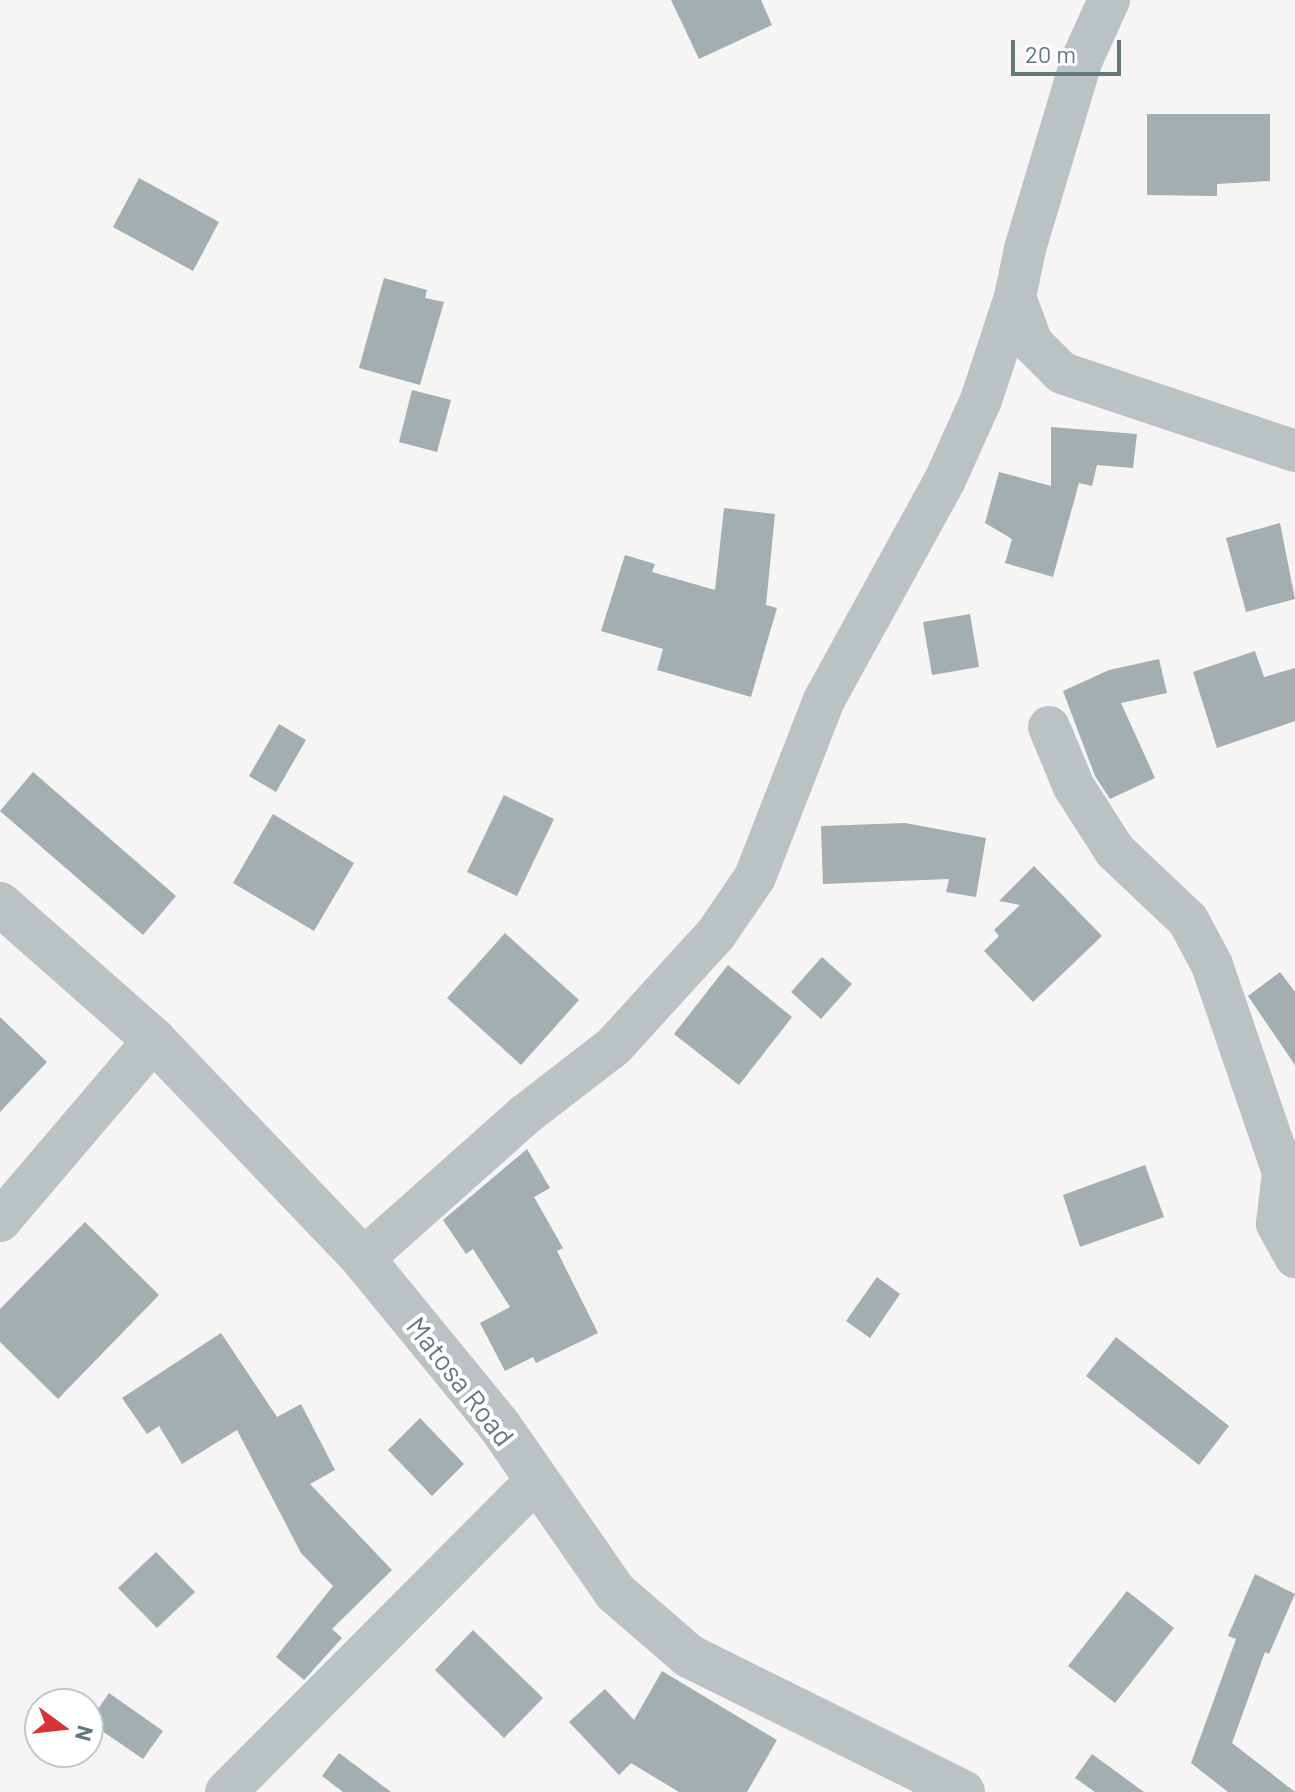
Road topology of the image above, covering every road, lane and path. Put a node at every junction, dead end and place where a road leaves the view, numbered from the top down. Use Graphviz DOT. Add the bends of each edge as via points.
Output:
graph roads {
  1 [pos="1109,0"];
  2 [pos="1015,297"];
  3 [pos="1295,451"];
  4 [pos="1049,727"];
  5 [pos="0,904"];
  6 [pos="154,1040"];
  7 [pos="0,1221"];
  8 [pos="1295,1257"];
  9 [pos="363,1259"];
  10 [pos="535,1482"];
  11 [pos="226,1792"];
  12 [pos="963,1792"];
  1 -- 2 [label="street" via="1081,62"];
  2 -- 3 [label="street" via="1032,343 1062,373 1159,410"];
  2 -- 9 [label="street" via="975,413 945,480 824,700 755,877 716,934 614,1046 526,1114"];
  4 -- 8 [label="street" via="1074,787 1115,851 1188,920 1212,965 1283,1172 1277,1224"];
  5 -- 6 [label="street, Matosa Road"];
  6 -- 7 [label="street"];
  6 -- 9 [label="street, Matosa Road"];
  9 -- 10 [label="street, Matosa Road" via="490,1413"];
  10 -- 11 [label="street"];
  10 -- 12 [label="street, Matosa Road" via="615,1592 689,1656"];
}
